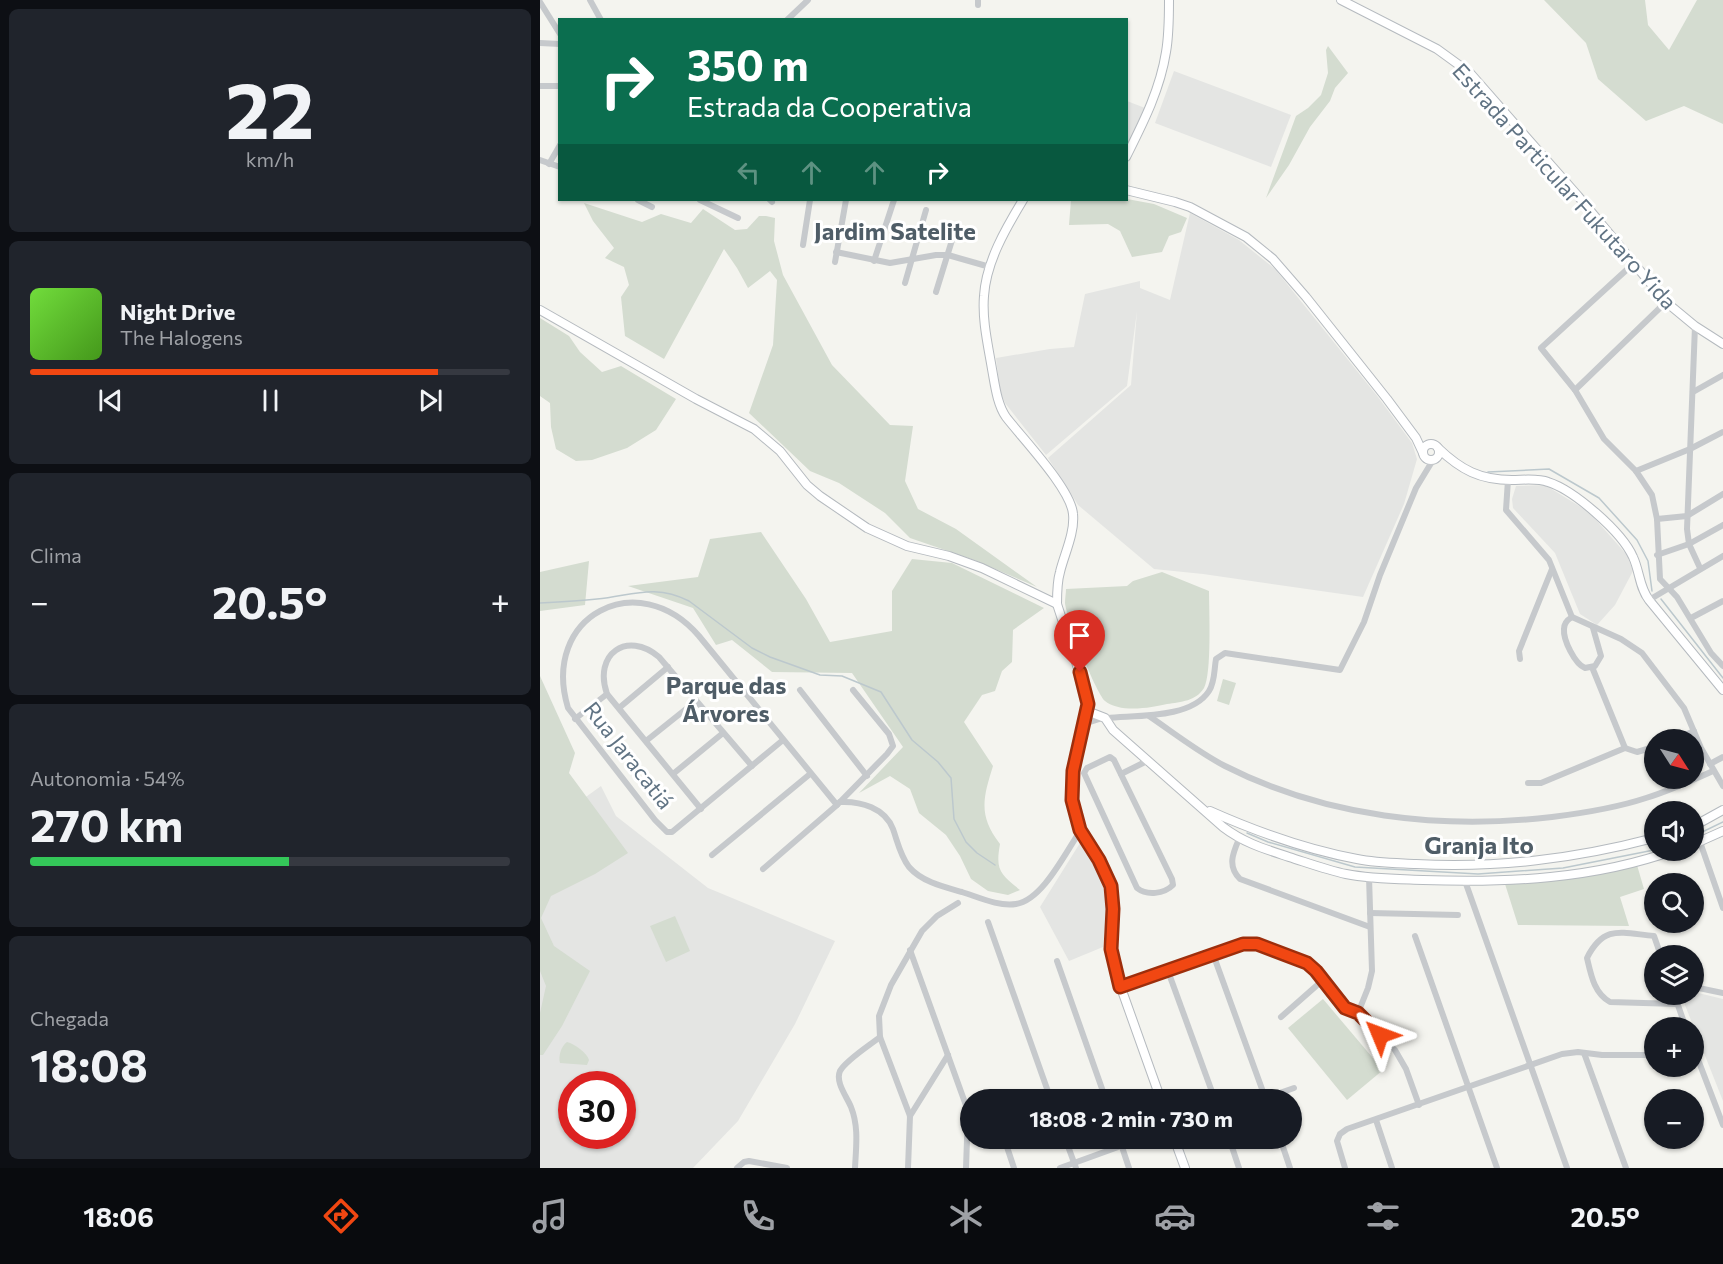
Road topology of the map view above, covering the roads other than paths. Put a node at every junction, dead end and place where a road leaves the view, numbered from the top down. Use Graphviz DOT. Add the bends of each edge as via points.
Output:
graph roads {
  1 [pos="590,0"];
  2 [pos="807,0"];
  3 [pos="1169,0"];
  4 [pos="1341,0"];
  5 [pos="540,2"];
  6 [pos="600,18"];
  7 [pos="789,18"];
  8 [pos="558,31"];
  9 [pos="540,43"];
  10 [pos="558,44"];
  11 [pos="558,86"];
  12 [pos="540,87"];
  13 [pos="558,148"];
  14 [pos="1128,153"];
  15 [pos="540,160"];
  16 [pos="549,164"];
  17 [pos="558,166"];
  18 [pos="1128,191"];
  19 [pos="1128,195"];
  20 [pos="1139,195"];
  21 [pos="640,201"];
  22 [pos="702,201"];
  23 [pos="810,201"];
  24 [pos="846,201"];
  25 [pos="894,201"];
  26 [pos="1022,201"];
  27 [pos="652,207"];
  28 [pos="926,210"];
  29 [pos="738,218"];
  30 [pos="957,224"];
  31 [pos="802,245"];
  32 [pos="837,252"];
  33 [pos="948,255"];
  34 [pos="911,259"];
  35 [pos="873,261"];
  36 [pos="835,262"];
  37 [pos="1633,264"];
  38 [pos="990,267"];
  39 [pos="904,284"];
  40 [pos="936,292"];
  41 [pos="1666,302"];
  42 [pos="540,310"];
  43 [pos="1695,326"];
  44 [pos="1723,344"];
  45 [pos="1723,375"];
  46 [pos="1575,390"];
  47 [pos="1693,392"];
  48 [pos="1403,421"];
  49 [pos="1723,432"];
  50 [pos="1690,450"];
  51 [pos="1423,453"];
  52 [pos="1435,453"];
  53 [pos="1636,471"];
  54 [pos="1508,480"];
  55 [pos="1723,494"];
  56 [pos="1687,516"];
  57 [pos="1657,519"];
  58 [pos="1723,525"];
  59 [pos="1689,544"];
  60 [pos="1658,555"];
  61 [pos="1723,556"];
  62 [pos="1552,568"];
  63 [pos="1700,568"];
  64 [pos="1556,579"];
  65 [pos="1546,586"];
  66 [pos="1668,588"];
  67 [pos="1649,600"];
  68 [pos="1723,601"];
  69 [pos="1057,604"];
  70 [pos="1572,617"];
  71 [pos="1691,618"];
  72 [pos="1593,628"];
  73 [pos="1520,660"];
  74 [pos="1723,666"];
  75 [pos="668,668"];
  76 [pos="1592,668"];
  77 [pos="800,690"];
  78 [pos="853,690"];
  79 [pos="1723,690"];
  80 [pos="608,694"];
  81 [pos="696,701"];
  82 [pos="619,708"];
  83 [pos="1087,711"];
  84 [pos="1149,716"];
  85 [pos="1105,718"];
  86 [pos="575,719"];
  87 [pos="1084,723"];
  88 [pos="1693,729"];
  89 [pos="723,733"];
  90 [pos="783,740"];
  91 [pos="646,741"];
  92 [pos="1625,748"];
  93 [pos="1644,750"];
  94 [pos="1704,752"];
  95 [pos="1723,757"];
  96 [pos="1147,761"];
  97 [pos="1710,764"];
  98 [pos="752,766"];
  99 [pos="1713,771"];
  100 [pos="673,774"];
  101 [pos="810,774"];
  102 [pos="1121,774"];
  103 [pos="867,776"];
  104 [pos="1528,783"];
  105 [pos="1722,783"];
  106 [pos="839,803"];
  107 [pos="701,809"];
  108 [pos="1204,809"];
  109 [pos="1723,810"];
  110 [pos="1704,820"];
  111 [pos="1248,827"];
  112 [pos="1080,830"];
  113 [pos="1723,831"];
  114 [pos="1239,838"];
  115 [pos="1644,840"];
  116 [pos="1704,840"];
  117 [pos="711,855"];
  118 [pos="1644,858"];
  119 [pos="1704,860"];
  120 [pos="763,869"];
  121 [pos="1369,877"];
  122 [pos="1465,881"];
  123 [pos="958,903"];
  124 [pos="1723,908"];
  125 [pos="1370,913"];
  126 [pos="1458,915"];
  127 [pos="988,922"];
  128 [pos="1370,927"];
  129 [pos="1415,936"];
  130 [pos="1657,945"];
  131 [pos="910,950"];
  132 [pos="1214,954"];
  133 [pos="1057,961"];
  134 [pos="1167,971"];
  135 [pos="1323,980"];
  136 [pos="1120,987"];
  137 [pos="1704,989"];
  138 [pos="1723,993"];
  139 [pos="1644,1003"];
  140 [pos="1358,1013"];
  141 [pos="1281,1017"];
  142 [pos="880,1037"];
  143 [pos="1584,1053"];
  144 [pos="948,1055"];
  145 [pos="1644,1055"];
  146 [pos="1531,1065"];
  147 [pos="1704,1075"];
  148 [pos="1468,1087"];
  149 [pos="961,1089"];
  150 [pos="1047,1089"];
  151 [pos="1102,1089"];
  152 [pos="1157,1089"];
  153 [pos="1211,1089"];
  154 [pos="1261,1089"];
  155 [pos="1419,1105"];
  156 [pos="910,1116"];
  157 [pos="1376,1120"];
  158 [pos="1723,1125"];
  159 [pos="967,1149"];
  160 [pos="1008,1149"];
  161 [pos="1069,1149"];
  162 [pos="1117,1149"];
  163 [pos="1123,1149"];
  164 [pos="1178,1149"];
  165 [pos="1233,1149"];
  166 [pos="1284,1149"];
  167 [pos="1075,1166"];
  168 [pos="774,1167"];
  169 [pos="736,1168"];
  170 [pos="787,1168"];
  171 [pos="855,1168"];
  172 [pos="908,1168"];
  173 [pos="966,1168"];
  174 [pos="1014,1168"];
  175 [pos="1060,1168"];
  176 [pos="1129,1168"];
  177 [pos="1185,1168"];
  178 [pos="1239,1168"];
  179 [pos="1290,1168"];
  180 [pos="1345,1168"];
  181 [pos="1392,1168"];
  182 [pos="1497,1168"];
  183 [pos="1567,1168"];
  184 [pos="1626,1168"];
  1 -- 6 [label="street"];
  2 -- 7 [label="street"];
  3 -- 14 [label="street" via="1167,49 1158,87"];
  4 -- 37 [label="street, Estrada Particular Fukutaro Yida" via="1437,49 1465,68"];
  5 -- 8 [label="street"];
  9 -- 10 [label="street"];
  11 -- 12 [label="street"];
  13 -- 16 [label="street"];
  15 -- 16 [label="street"];
  16 -- 17 [label="street"];
  18 -- 20 [label="street"];
  19 -- 20 [label="street"];
  20 -- 48 [label="street" via="1190,207 1260,248 1285,271"];
  21 -- 27 [label="street"];
  22 -- 29 [label="street"];
  23 -- 31 [label="street"];
  24 -- 32 [label="street"];
  25 -- 35 [label="street"];
  26 -- 38 [label="street"];
  28 -- 34 [label="street"];
  30 -- 33 [label="street"];
  32 -- 35 [label="street"];
  32 -- 36 [label="street"];
  33 -- 34 [label="street"];
  33 -- 38 [label="street"];
  33 -- 40 [label="street"];
  34 -- 35 [label="street"];
  34 -- 39 [label="street"];
  37 -- 41 [label="street, Estrada Particular Fukutaro Yida"];
  37 -- 46 [label="street" via="1541,348"];
  38 -- 69 [label="street" via="984,312 1000,404 1057,482 1073,514 1059,575"];
  41 -- 43 [label="street, Estrada Particular Fukutaro Yida"];
  41 -- 46 [label="street"];
  42 -- 69 [label="street" via="754,429 780,451 807,485 867,528 907,546 982,568"];
  43 -- 44 [label="street, Estrada Particular Fukutaro Yida"];
  43 -- 47 [label="street"];
  45 -- 47 [label="street"];
  46 -- 53 [label="street" via="1604,439"];
  47 -- 50 [label="street"];
  48 -- 51 [label="street"];
  48 -- 52 [label="street"];
  49 -- 50 [label="street"];
  50 -- 53 [label="street"];
  50 -- 56 [label="street"];
  51 -- 52 [label="street" via="1426,459"];
  51 -- 52 [label="street" via="1426,446"];
  52 -- 54 [label="street" via="1478,476"];
  52 -- 84 [label="street" via="1416,488 1364,622 1340,670 1225,653 1218,656 1212,686 1203,699 1188,707"];
  53 -- 57 [label="street" via="1652,495"];
  54 -- 62 [label="street" via="1507,513"];
  54 -- 67 [label="street" via="1548,481 1593,510 1631,553 1641,589"];
  55 -- 56 [label="street"];
  56 -- 57 [label="street"];
  56 -- 59 [label="street"];
  57 -- 60 [label="street"];
  58 -- 59 [label="street"];
  59 -- 60 [label="street"];
  59 -- 63 [label="street"];
  60 -- 66 [label="street" via="1659,576"];
  61 -- 63 [label="street"];
  62 -- 64 [label="street"];
  62 -- 65 [label="street"];
  63 -- 66 [label="street"];
  64 -- 65 [label="street"];
  64 -- 70 [label="street"];
  65 -- 73 [label="street" via="1519,651"];
  66 -- 67 [label="street"];
  66 -- 71 [label="street"];
  67 -- 79 [label="street"];
  68 -- 71 [label="street"];
  69 -- 83 [label="street" via="1085,688"];
  70 -- 72 [label="street"];
  70 -- 76 [label="street" via="1565,624 1564,633 1578,665"];
  71 -- 74 [label="street"];
  72 -- 76 [label="street" via="1601,656"];
  72 -- 88 [label="street" via="1642,653 1684,708"];
  75 -- 80 [label="street" via="647,649 633,645 617,649 604,669"];
  75 -- 81 [label="street"];
  75 -- 82 [label="street"];
  76 -- 92 [label="street"];
  77 -- 103 [label="street"];
  78 -- 103 [label="street" via="892,739 891,750"];
  80 -- 82 [label="street"];
  80 -- 86 [label="street"];
  81 -- 89 [label="street"];
  81 -- 91 [label="street"];
  82 -- 91 [label="street"];
  83 -- 85 [label="street"];
  83 -- 87 [label="street"];
  84 -- 85 [label="street"];
  84 -- 99 [label="street" via="1200,752 1263,783 1332,806 1417,820 1492,822 1575,814 1644,799"];
  85 -- 87 [label="street"];
  85 -- 96 [label="street"];
  86 -- 90 [label="street, Rua Jaracatiá" via="568,708 563,683 568,643 574,632 598,611 610,605 638,602 684,620"];
  86 -- 107 [label="street, Rua Jaracatiá" via="670,832"];
  87 -- 112 [label="street" via="1071,786"];
  89 -- 98 [label="street"];
  89 -- 100 [label="street"];
  90 -- 98 [label="street"];
  90 -- 101 [label="street, Rua Jaracatiá"];
  91 -- 100 [label="street"];
  92 -- 93 [label="street"];
  92 -- 104 [label="street" via="1546,781"];
  94 -- 97 [label="street"];
  95 -- 97 [label="street"];
  96 -- 102 [label="street"];
  96 -- 108 [label="street"];
  97 -- 99 [label="street"];
  98 -- 107 [label="street"];
  99 -- 105 [label="street"];
  100 -- 107 [label="street"];
  101 -- 106 [label="street, Rua Jaracatiá"];
  101 -- 117 [label="street"];
  102 -- 102 [label="street" via="1110,758 1087,768 1083,774 1137,888 1152,893 1169,889 1173,883"];
  103 -- 106 [label="street"];
  106 -- 112 [label="street" via="867,805 887,819 904,860 923,878 1007,905 1025,902 1039,891"];
  106 -- 120 [label="street"];
  108 -- 111 [label="street"];
  108 -- 114 [label="street"];
  109 -- 110 [label="street"];
  111 -- 114 [label="street" via="1241,828"];
  111 -- 115 [label="street" via="1356,859 1434,865 1554,860"];
  112 -- 136 [label="street" via="1111,886 1111,949"];
  113 -- 116 [label="street"];
  114 -- 121 [label="street" via="1343,874"];
  114 -- 128 [label="street" via="1232,866 1242,880"];
  118 -- 122 [label="street" via="1575,875"];
  119 -- 124 [label="street"];
  121 -- 122 [label="street"];
  121 -- 125 [label="street"];
  122 -- 146 [label="street"];
  123 -- 131 [label="street" via="928,924"];
  125 -- 126 [label="street"];
  125 -- 128 [label="street"];
  127 -- 150 [label="street"];
  128 -- 140 [label="street" via="1372,971"];
  129 -- 148 [label="street"];
  130 -- 139 [label="street" via="1654,936 1619,932 1603,936 1587,958 1601,996 1610,1002"];
  131 -- 142 [label="street" via="881,1007"];
  131 -- 144 [label="street"];
  132 -- 134 [label="street"];
  132 -- 135 [label="street" via="1243,944 1257,944 1307,963"];
  132 -- 154 [label="street"];
  133 -- 151 [label="street"];
  134 -- 136 [label="street"];
  134 -- 153 [label="street"];
  135 -- 140 [label="street" via="1345,1008"];
  135 -- 141 [label="street"];
  136 -- 152 [label="street"];
  137 -- 138 [label="street"];
  140 -- 155 [label="street" via="1400,1059"];
  142 -- 156 [label="street"];
  142 -- 171 [label="street" via="845,1065 839,1076 857,1127"];
  143 -- 145 [label="street"];
  143 -- 146 [label="street" via="1567,1053"];
  143 -- 184 [label="street"];
  144 -- 149 [label="street"];
  144 -- 156 [label="street"];
  146 -- 148 [label="street"];
  146 -- 183 [label="street"];
  147 -- 158 [label="street"];
  148 -- 155 [label="street"];
  148 -- 182 [label="street"];
  155 -- 157 [label="street"];
  156 -- 172 [label="street"];
  157 -- 180 [label="street" via="1347,1129 1338,1138"];
  157 -- 181 [label="street"];
  159 -- 173 [label="street"];
  160 -- 174 [label="street"];
  161 -- 167 [label="street"];
  162 -- 167 [label="street"];
  163 -- 176 [label="street"];
  164 -- 177 [label="street"];
  165 -- 178 [label="street"];
  166 -- 179 [label="street"];
  167 -- 175 [label="street"];
  168 -- 169 [label="street" via="750,1161"];
  168 -- 170 [label="street"];
}
